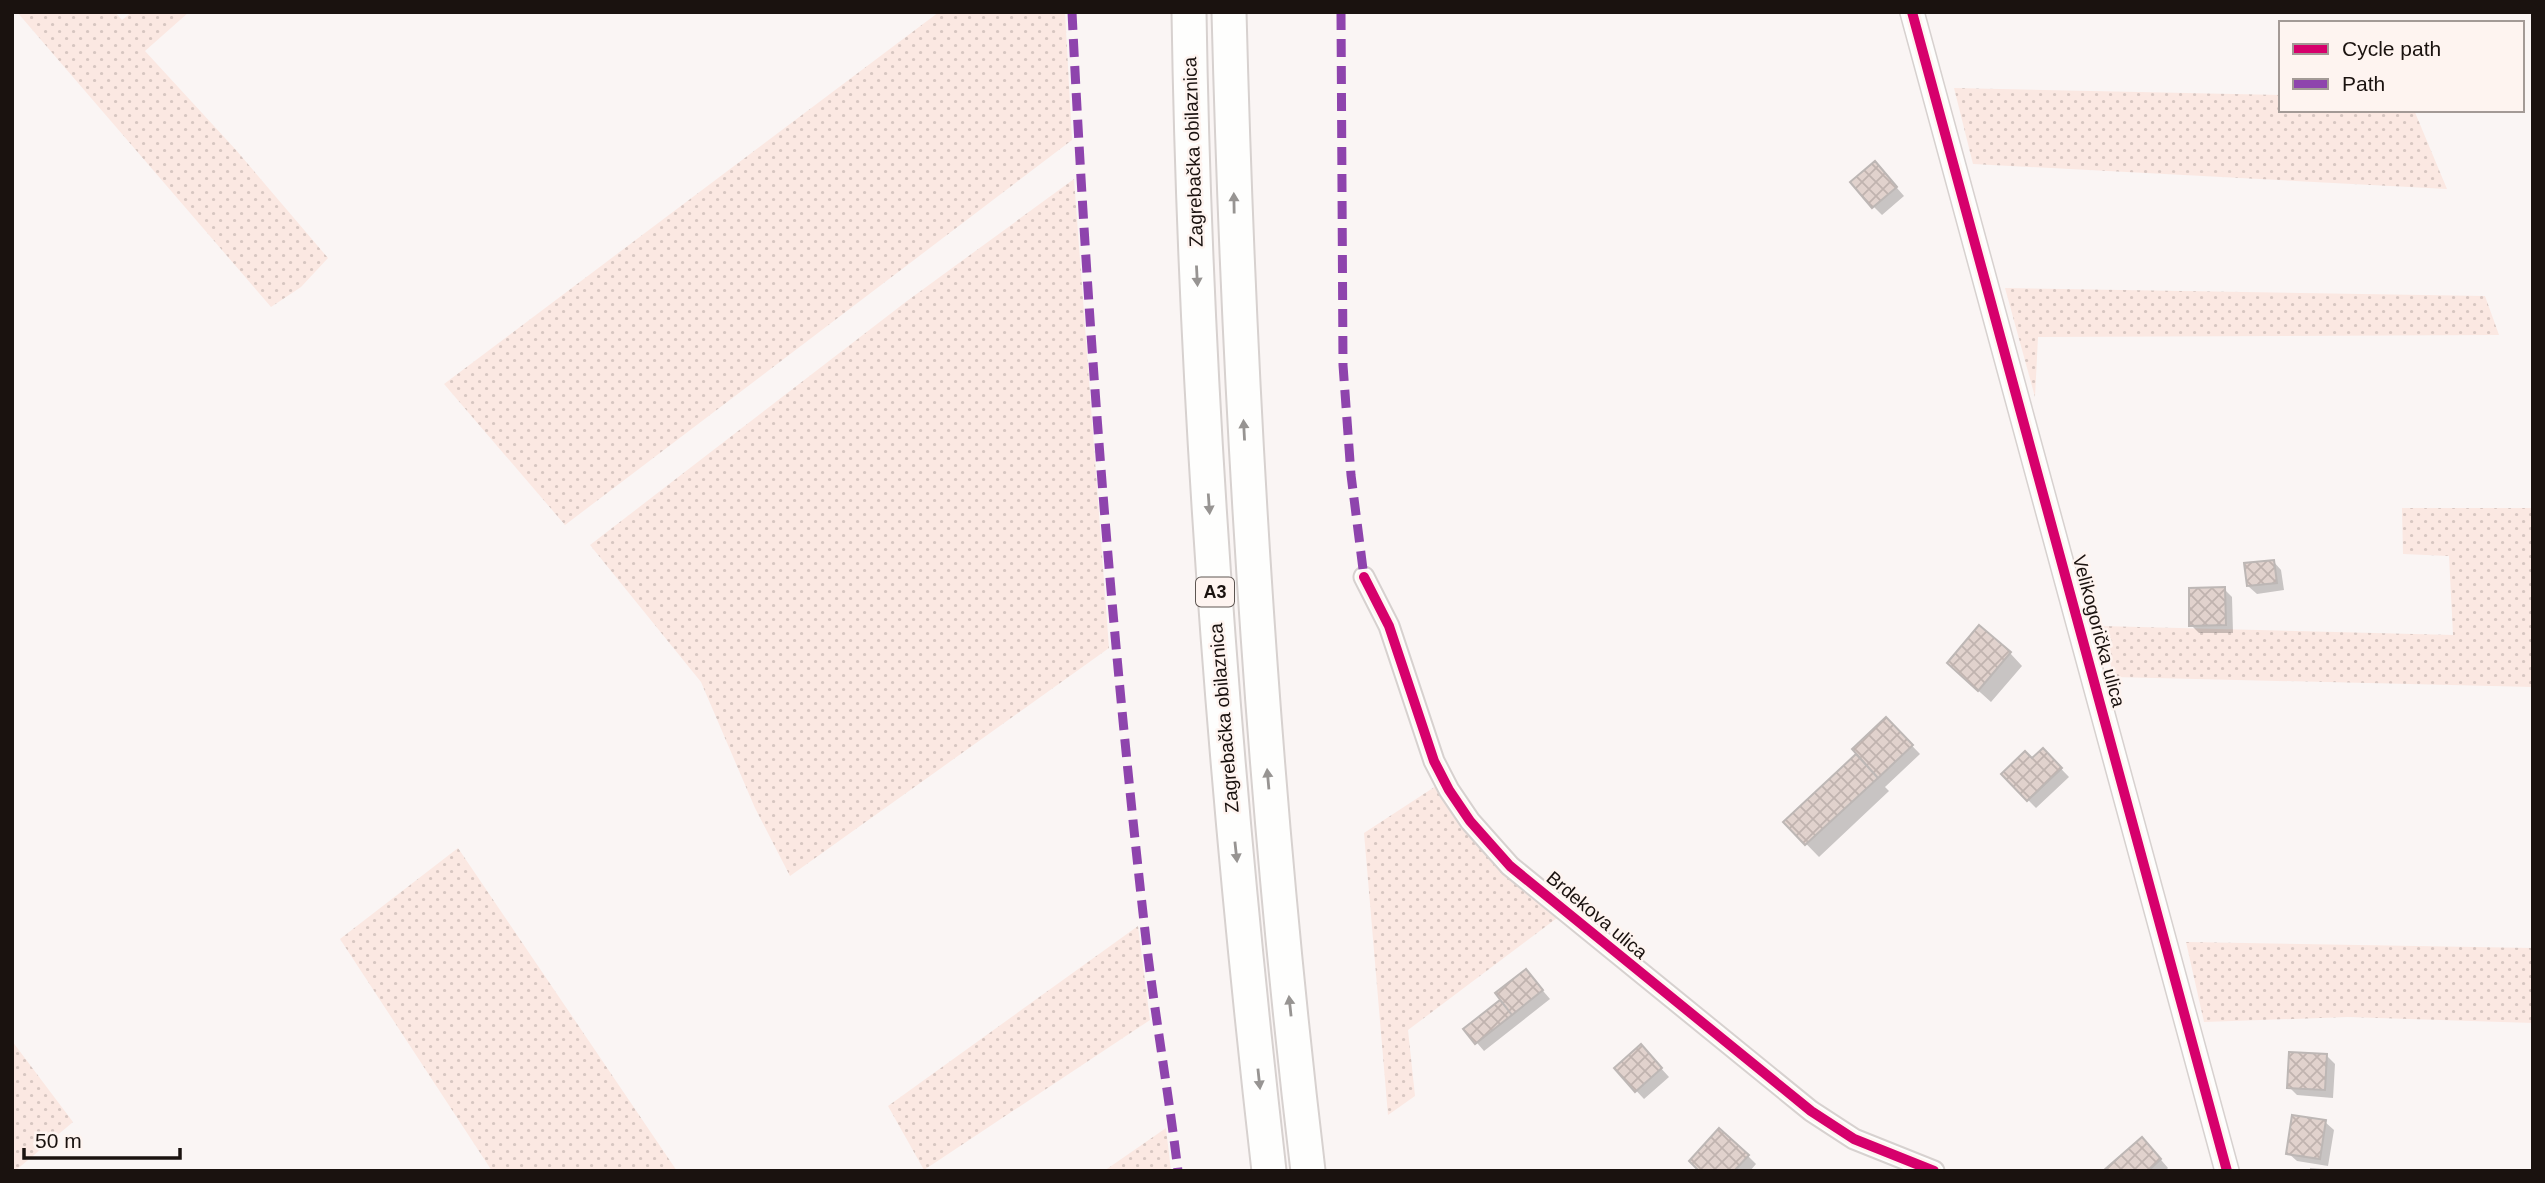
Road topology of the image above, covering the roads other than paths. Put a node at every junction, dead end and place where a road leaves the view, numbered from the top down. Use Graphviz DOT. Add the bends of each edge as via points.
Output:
graph roads {
  1 [pos="1189,12"];
  2 [pos="1229,12"];
  3 [pos="1912,12"];
  4 [pos="1364,577"];
  5 [pos="1269,1171"];
  6 [pos="1308,1171"];
  7 [pos="1934,1171"];
  8 [pos="2227,1171"];
  1 -- 5 [label="highway, Zagrebačka obilaznica / A3, one-way" via="1195,243 1216,610 1229,788"];
  6 -- 2 [label="highway, Zagrebačka obilaznica / A3, one-way" via="1254,602"];
  3 -- 8 [label="street, Velikogorička ulica"];
  4 -- 7 [label="street, Brdekova ulica" via="1389,626 1434,761 1470,821 1510,866 1811,1111 1854,1139"];
}
